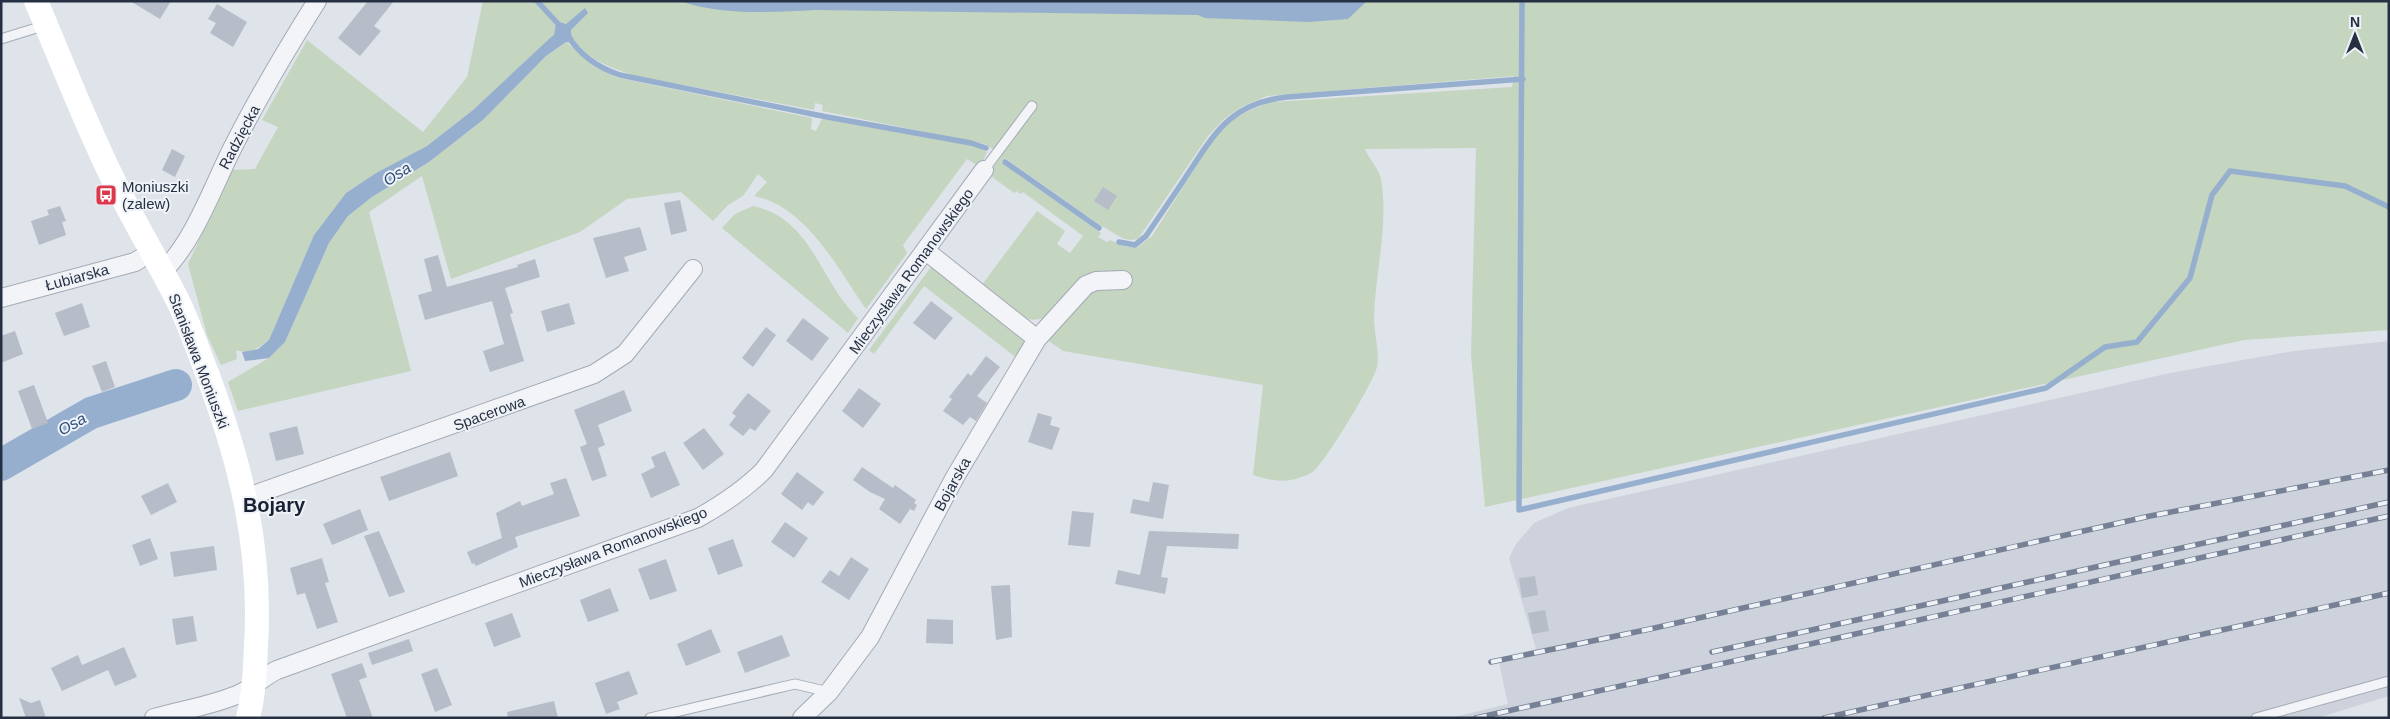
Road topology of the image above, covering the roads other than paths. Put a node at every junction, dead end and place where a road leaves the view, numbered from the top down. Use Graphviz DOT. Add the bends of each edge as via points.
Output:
graph roads {
  1 [pos="36,1"];
  2 [pos="318,1"];
  3 [pos="46,25"];
  4 [pos="1,40"];
  5 [pos="1032,106"];
  6 [pos="984,170"];
  7 [pos="926,251"];
  8 [pos="157,262"];
  9 [pos="693,269"];
  10 [pos="1123,280"];
  11 [pos="1,298"];
  12 [pos="1037,339"];
  13 [pos="245,498"];
  14 [pos="2389,681"];
  15 [pos="254,684"];
  16 [pos="829,692"];
  17 [pos="154,718"];
  18 [pos="248,718"];
  19 [pos="650,718"];
  20 [pos="802,718"];
  21 [pos="2256,718"];
  1 -- 3 [label="street, Stanisława Moniuszki"];
  2 -- 8 [label="street, Radzięcka" via="235,142 187,241 172,262"];
  3 -- 4 [label="lane"];
  3 -- 8 [label="street, Stanisława Moniuszki" via="96,144"];
  5 -- 6 [label="lane, Mieczysława Romanowskiego"];
  6 -- 7 [label="street, Mieczysława Romanowskiego"];
  7 -- 12 [label="street"];
  7 -- 15 [label="street, Mieczysława Romanowskiego" via="764,470 724,503 698,518 313,656 277,670"];
  8 -- 11 [label="street, Łubiarska" via="135,262"];
  8 -- 13 [label="street, Stanisława Moniuszki" via="189,327 216,397"];
  9 -- 13 [label="street, Spacerowa" via="625,354 594,374"];
  10 -- 12 [label="street, Bojarska" via="1096,281 1086,285"];
  12 -- 16 [label="street, Bojarska" via="955,477 870,637"];
  13 -- 15 [label="street, Stanisława Moniuszki" via="252,529 258,593"];
  14 -- 21 [label="lane"];
  15 -- 17 [label="street, Mieczysława Romanowskiego" via="228,699"];
  15 -- 18 [label="street, Stanisława Moniuszki"];
  16 -- 19 [label="lane" via="794,684"];
  16 -- 20 [label="street, Bojarska"];
}
